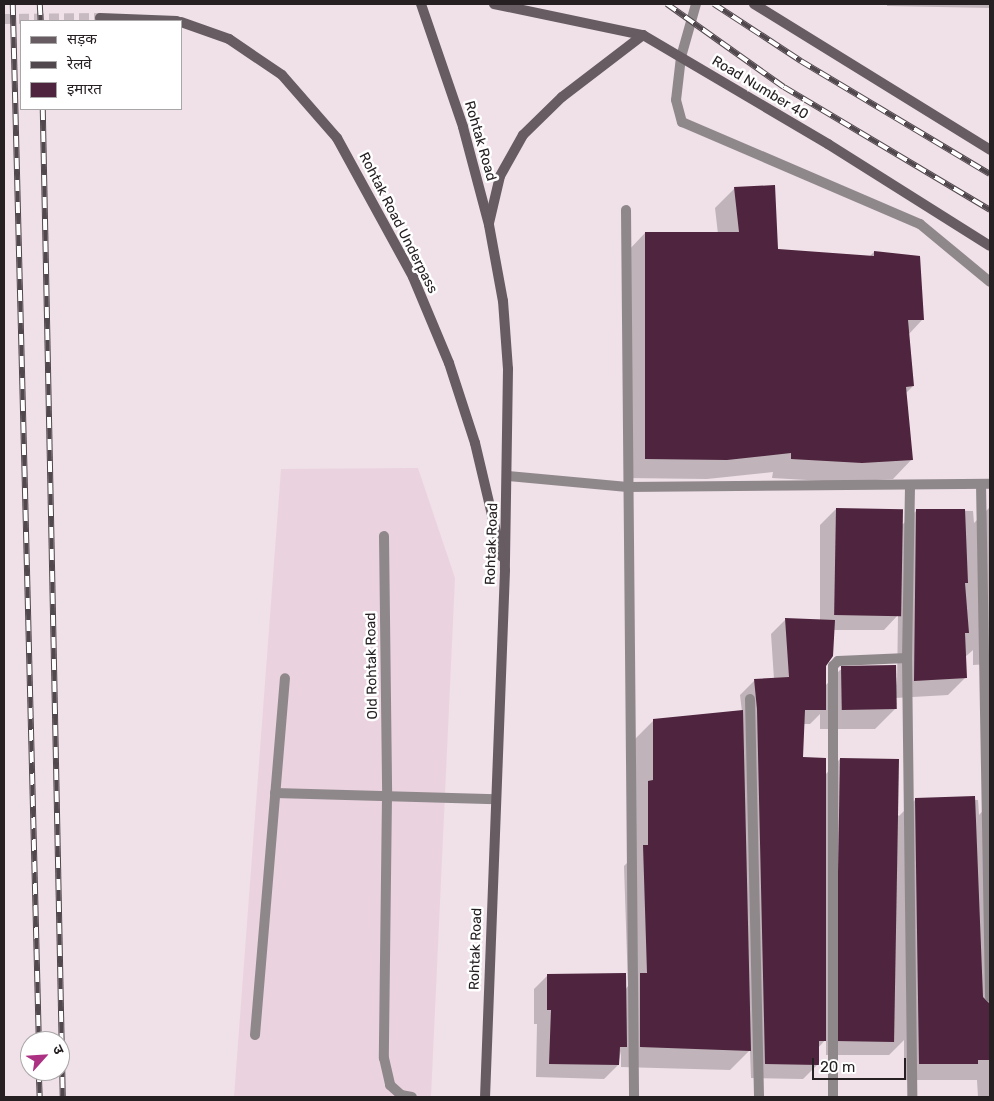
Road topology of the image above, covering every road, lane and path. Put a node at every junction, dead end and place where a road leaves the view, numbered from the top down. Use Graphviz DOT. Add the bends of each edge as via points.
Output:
graph roads {
  1 [pos="421,4"];
  2 [pos="494,4"];
  3 [pos="696,4"];
  4 [pos="754,4"];
  5 [pos="100,18"];
  6 [pos="151,20"];
  7 [pos="182,22"];
  8 [pos="643,35"];
  9 [pos="681,57"];
  10 [pos="990,150"];
  11 [pos="626,210"];
  12 [pos="489,225"];
  13 [pos="990,246"];
  14 [pos="990,282"];
  15 [pos="508,476"];
  16 [pos="986,484"];
  17 [pos="627,487"];
  18 [pos="910,487"];
  19 [pos="384,536"];
  20 [pos="505,570"];
  21 [pos="907,658"];
  22 [pos="285,678"];
  23 [pos="750,699"];
  24 [pos="275,793"];
  25 [pos="387,796"];
  26 [pos="496,799"];
  27 [pos="990,997"];
  28 [pos="255,1034"];
  29 [pos="412,1097"];
  30 [pos="485,1097"];
  31 [pos="634,1097"];
  32 [pos="759,1097"];
  33 [pos="833,1097"];
  34 [pos="912,1097"];
  1 -- 12 [label="street, Rohtak Road" via="463,127"];
  2 -- 8 [label="street, Road Number 40"];
  3 -- 9 [label="street"];
  4 -- 10 [label="street"];
  5 -- 6 [label="street"];
  7 -- 20 [label="street, Rohtak Road Underpass" via="229,39 282,75 337,138 413,277 449,364 475,443"];
  8 -- 9 [label="street, Road Number 40"];
  8 -- 12 [label="street" via="562,97 523,135 500,176"];
  9 -- 13 [label="street, Road Number 40"];
  9 -- 14 [label="street" via="676,100 682,122 920,224"];
  11 -- 17 [label="street"];
  12 -- 15 [label="street, Rohtak Road" via="503,301 508,369"];
  15 -- 17 [label="street"];
  15 -- 20 [label="street, Rohtak Road"];
  16 -- 18 [label="street"];
  16 -- 27 [label="street"];
  17 -- 18 [label="street"];
  17 -- 31 [label="street"];
  18 -- 21 [label="street"];
  19 -- 25 [label="street, Old Rohtak Road"];
  20 -- 26 [label="street, Rohtak Road"];
  21 -- 33 [label="street" via="838,661 833,666"];
  21 -- 34 [label="street"];
  22 -- 24 [label="street"];
  23 -- 32 [label="street"];
  24 -- 25 [label="street"];
  24 -- 28 [label="street"];
  25 -- 26 [label="street"];
  25 -- 29 [label="street, Old Rohtak Road" via="384,1058 390,1085 400,1095"];
  26 -- 30 [label="street, Rohtak Road"];
}
